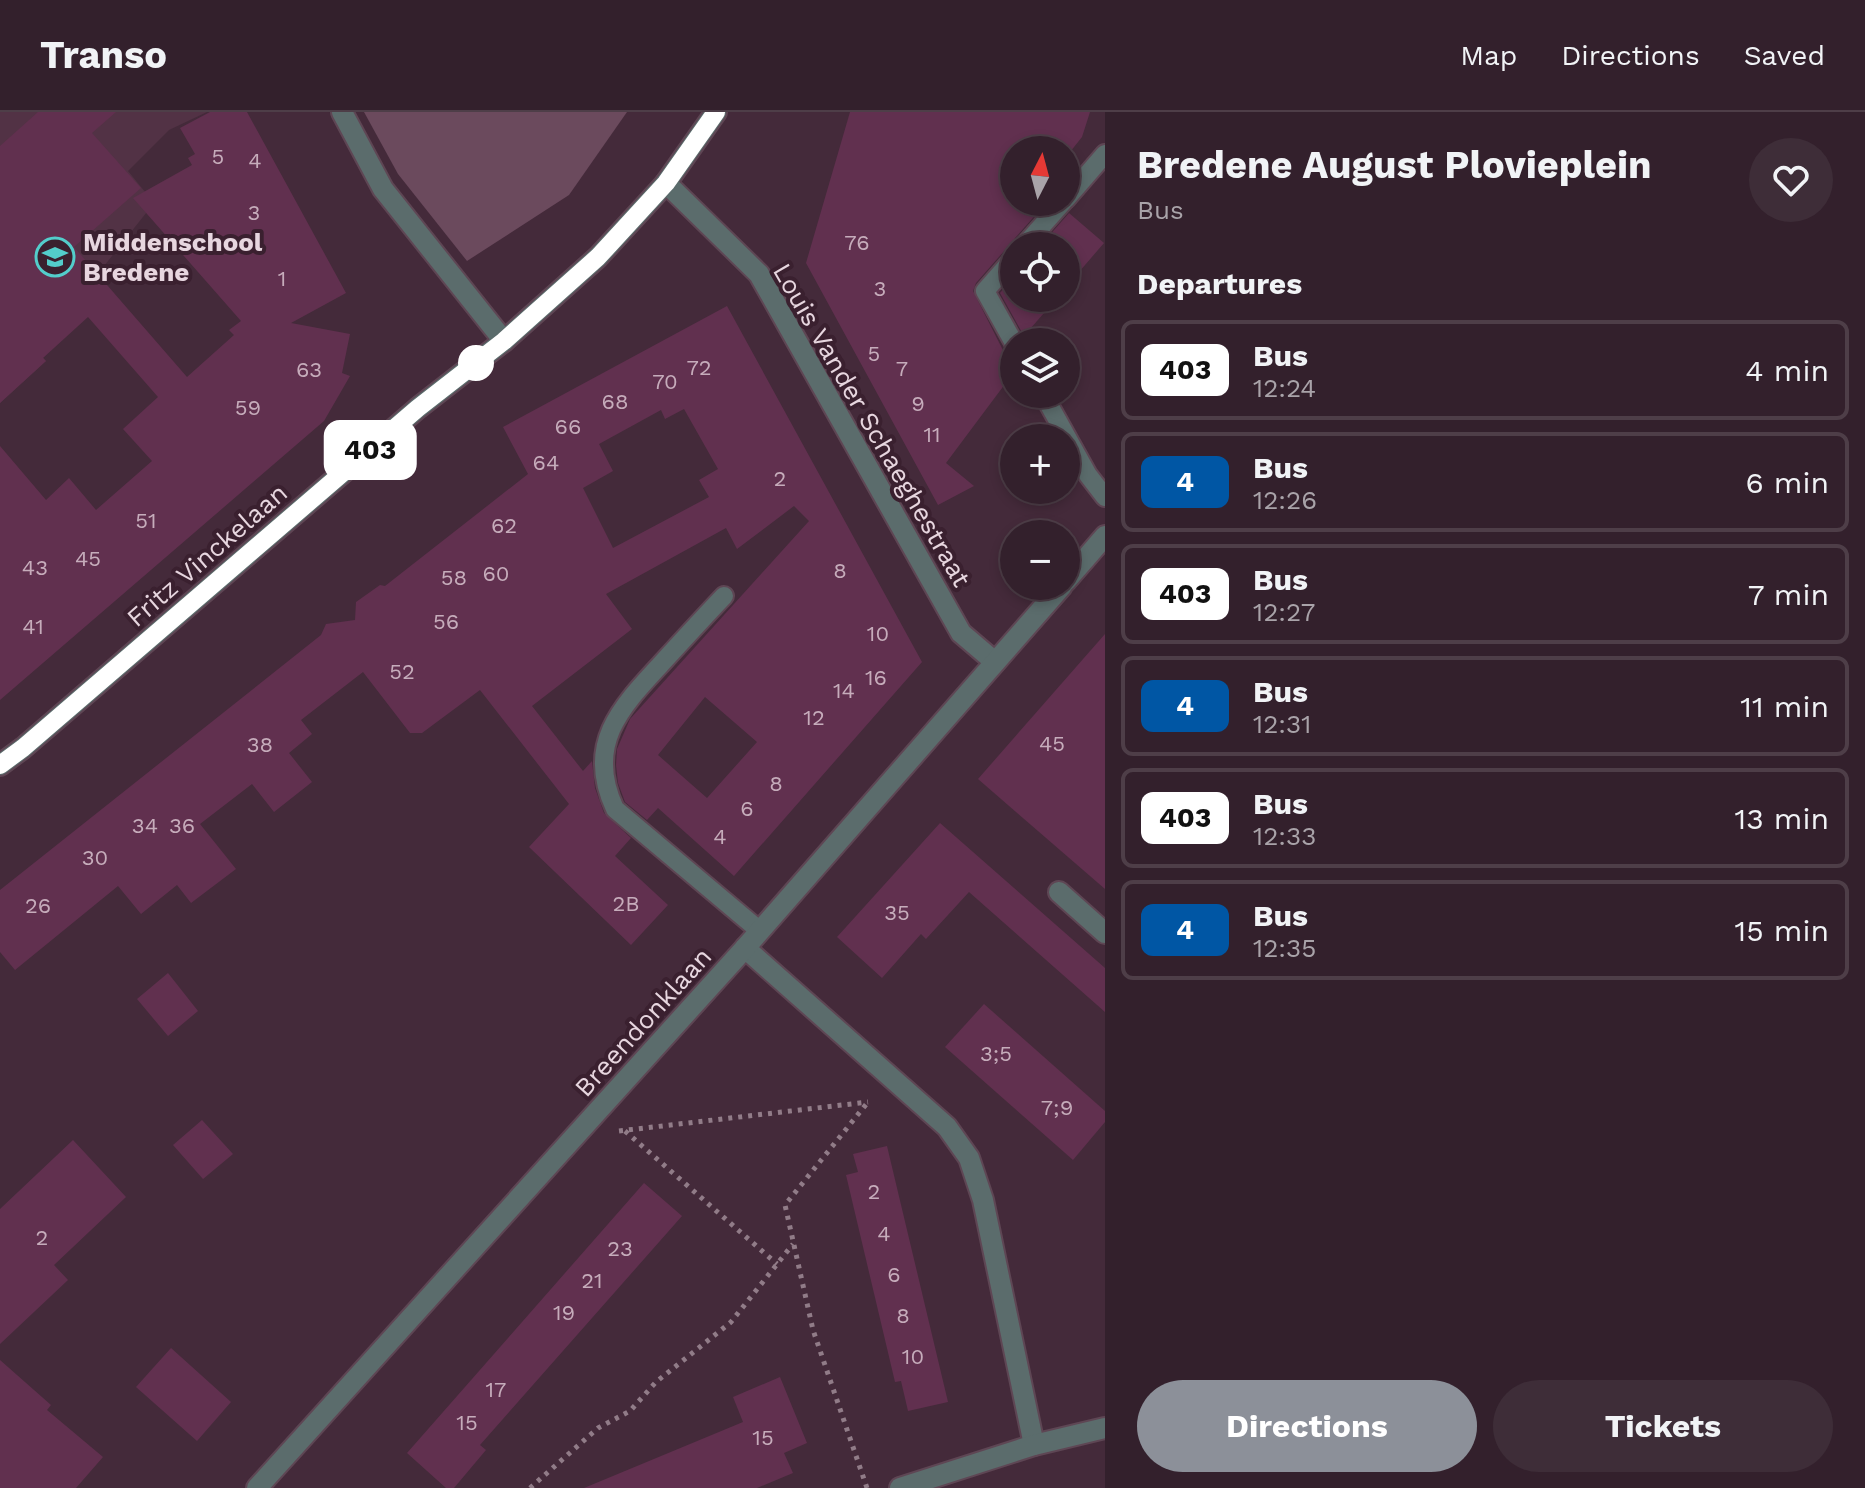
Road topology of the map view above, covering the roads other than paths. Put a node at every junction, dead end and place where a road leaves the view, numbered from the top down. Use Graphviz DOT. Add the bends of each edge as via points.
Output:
graph roads {
  1 [pos="342,112"];
  2 [pos="716,112"];
  3 [pos="1102,165"];
  4 [pos="666,183"];
  5 [pos="1080,186"];
  6 [pos="1051,216"];
  7 [pos="1036,232"];
  8 [pos="1000,274"];
  9 [pos="1006,328"];
  10 [pos="504,341"];
  11 [pos="1051,408"];
  12 [pos="1105,497"];
  13 [pos="1105,536"];
  14 [pos="1080,565"];
  15 [pos="724,596"];
  16 [pos="1050,600"];
  17 [pos="995,662"];
  18 [pos="0,765"];
  19 [pos="1059,892"];
  20 [pos="760,931"];
  21 [pos="1105,933"];
  22 [pos="745,948"];
  23 [pos="1105,1428"];
  24 [pos="1034,1445"];
  25 [pos="257,1488"];
  26 [pos="900,1488"];
  1 -- 10 [label="street" via="383,189"];
  2 -- 4 [label="street, Fritz Vinckelaan"];
  3 -- 5 [label="lane"];
  4 -- 10 [label="street, Fritz Vinckelaan" via="598,257"];
  4 -- 17 [label="street, Louis Vander Schaeghestraat" via="759,274 961,633"];
  6 -- 7 [label="lane"];
  8 -- 9 [label="lane" via="985,291"];
  10 -- 18 [label="street, Fritz Vinckelaan" via="418,408"];
  11 -- 12 [label="lane"];
  13 -- 14 [label="street"];
  15 -- 20 [label="lane" via="623,705 611,728 602,768 615,809"];
  16 -- 17 [label="street, Breendonklaan"];
  17 -- 20 [label="street, Breendonklaan"];
  19 -- 21 [label="street"];
  20 -- 22 [label="street, Breendonklaan"];
  22 -- 24 [label="street" via="947,1127 969,1158 983,1200"];
  22 -- 25 [label="street, Breendonklaan"];
  23 -- 24 [label="street"];
  24 -- 26 [label="street"];
}
